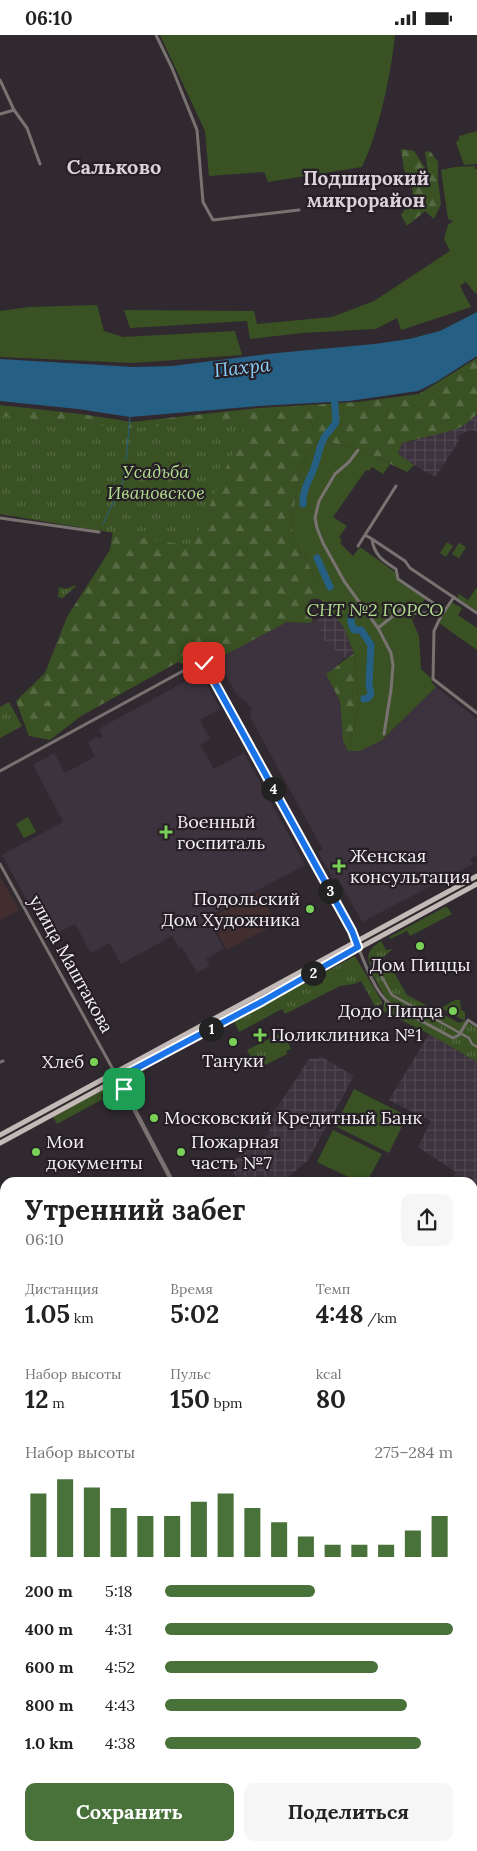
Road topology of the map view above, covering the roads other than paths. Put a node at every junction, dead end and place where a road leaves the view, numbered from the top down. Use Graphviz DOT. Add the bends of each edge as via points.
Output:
graph roads {
  1 [pos="156,35"];
  2 [pos="0,80"];
  3 [pos="14,110"];
  4 [pos="0,114"];
  5 [pos="40,164"];
  6 [pos="299,210"];
  7 [pos="358,451"];
  8 [pos="396,486"];
  9 [pos="0,517"];
  10 [pos="99,532"];
  11 [pos="365,535"];
  12 [pos="372,539"];
  13 [pos="358,546"];
  14 [pos="454,597"];
  15 [pos="444,612"];
  16 [pos="477,613"];
  17 [pos="378,628"];
  18 [pos="477,713"];
  19 [pos="384,734"];
  20 [pos="0,771"];
  21 [pos="0,864"];
  22 [pos="477,876"];
  23 [pos="464,883"];
  24 [pos="477,884"];
  25 [pos="467,889"];
  26 [pos="356,941"];
  27 [pos="358,947"];
  28 [pos="371,958"];
  29 [pos="477,1026"];
  30 [pos="461,1033"];
  31 [pos="477,1047"];
  32 [pos="117,1075"];
  33 [pos="0,1135"];
  34 [pos="0,1143"];
  35 [pos="171,1177"];
  1 -- 6 [label="street" via="197,130 203,202 213,220"];
  2 -- 3 [label="street"];
  3 -- 4 [label="street"];
  3 -- 5 [label="street" via="27,127"];
  7 -- 17 [label="street" via="335,474 319,501 315,519 323,543 344,581"];
  8 -- 11 [label="street"];
  9 -- 10 [label="street"];
  11 -- 12 [label="street"];
  11 -- 13 [label="street"];
  12 -- 14 [label="street"];
  12 -- 15 [label="street" via="375,552 396,569 398,579"];
  14 -- 15 [label="street"];
  14 -- 16 [label="street"];
  15 -- 17 [label="street" via="416,613 403,608"];
  15 -- 18 [label="street" via="434,631 433,679"];
  17 -- 19 [label="street" via="391,653 393,665"];
  20 -- 26 [label="street" via="192,666 204,663"];
  21 -- 32 [label="street, улица Маштакова"];
  22 -- 23 [label="main road"];
  23 -- 25 [label="main road" via="468,885"];
  23 -- 26 [label="main road"];
  24 -- 25 [label="main road"];
  25 -- 27 [label="main road"];
  26 -- 27 [label="street"];
  26 -- 32 [label="main road"];
  27 -- 30 [label="street" via="385,1001 450,1036 456,1037"];
  27 -- 32 [label="main road" via="263,1001"];
  28 -- 30 [label="street" via="392,995"];
  29 -- 30 [label="street" via="468,1020"];
  30 -- 31 [label="street"];
  32 -- 33 [label="main road"];
  32 -- 34 [label="main road"];
  32 -- 35 [label="street"];
}
